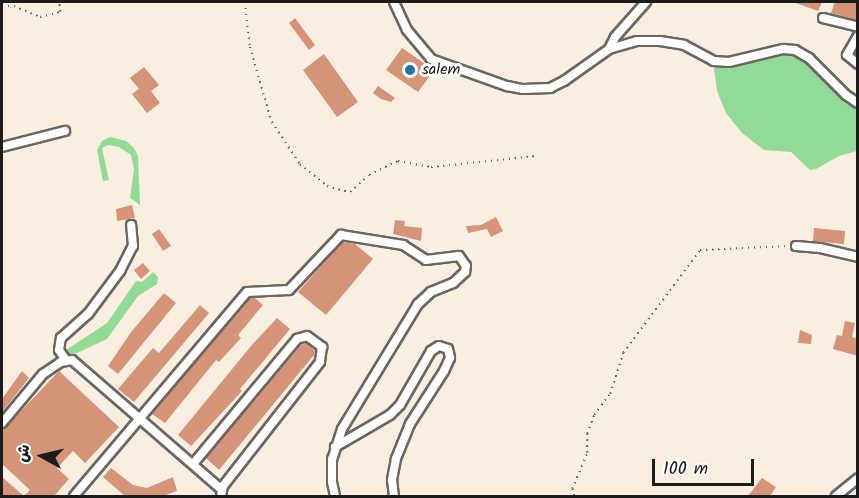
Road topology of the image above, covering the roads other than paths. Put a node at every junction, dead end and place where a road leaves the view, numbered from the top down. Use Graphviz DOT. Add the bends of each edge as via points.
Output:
graph roads {
  1 [pos="394,2"];
  2 [pos="646,2"];
  3 [pos="823,18"];
  4 [pos="858,27"];
  5 [pos="858,36"];
  6 [pos="609,49"];
  7 [pos="858,64"];
  8 [pos="858,103"];
  9 [pos="65,131"];
  10 [pos="2,147"];
  11 [pos="132,225"];
  12 [pos="796,246"];
  13 [pos="858,257"];
  14 [pos="66,360"];
  15 [pos="140,418"];
  16 [pos="2,423"];
  17 [pos="335,447"];
  18 [pos="193,464"];
  19 [pos="858,478"];
  20 [pos="221,493"];
  21 [pos="74,496"];
  22 [pos="335,496"];
  23 [pos="394,496"];
  24 [pos="836,496"];
  1 -- 6 [label="street" via="407,30 431,59 507,86 550,88"];
  2 -- 6 [label="street"];
  3 -- 4 [label="street"];
  5 -- 7 [label="street" via="847,55"];
  6 -- 8 [label="street" via="637,41 676,42 714,61 729,62 783,49 795,50"];
  9 -- 10 [label="street"];
  11 -- 14 [label="street" via="134,246 120,271 88,314 61,338 59,350"];
  12 -- 13 [label="street"];
  14 -- 15 [label="street" via="72,360"];
  14 -- 16 [label="street" via="43,374"];
  15 -- 17 [label="street" via="243,296 253,290 289,290 341,235 403,245 426,260 459,256 466,266 465,272 418,304"];
  15 -- 18 [label="street"];
  15 -- 21 [label="street"];
  17 -- 22 [label="street" via="331,471"];
  17 -- 23 [label="street" via="390,415 400,405 431,351 440,346 448,349 450,358 444,371 410,424 396,459"];
  18 -- 20 [label="street"];
  18 -- 20 [label="street" via="297,339 307,336 322,347 320,362"];
  19 -- 24 [label="street"];
}
